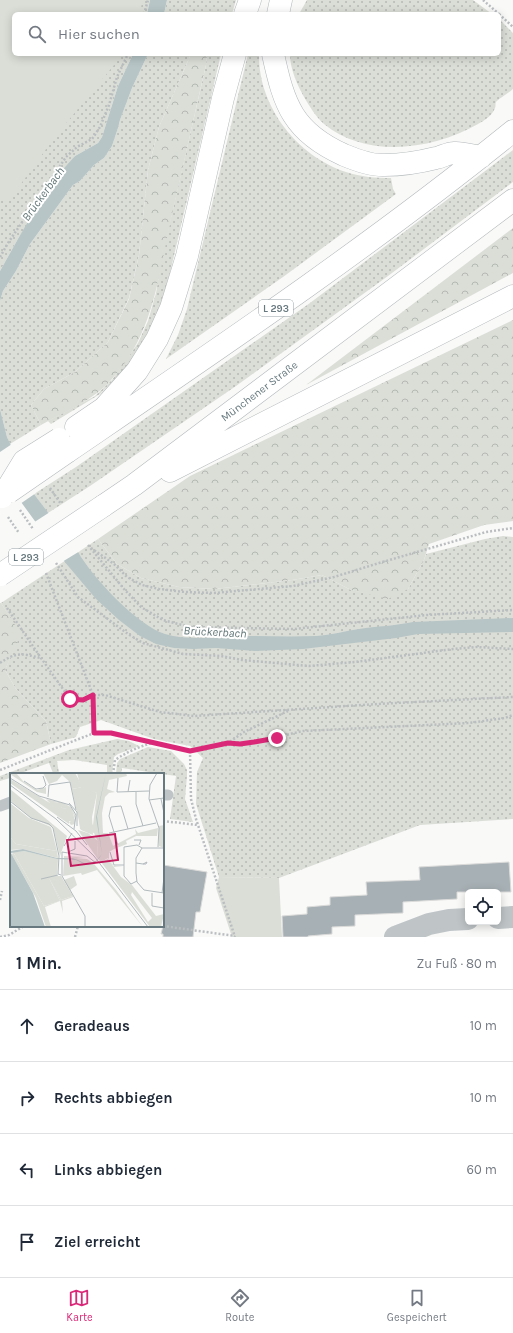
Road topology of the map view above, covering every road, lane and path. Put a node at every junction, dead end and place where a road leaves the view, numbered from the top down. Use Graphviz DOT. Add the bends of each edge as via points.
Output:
graph roads {
  1 [pos="148,0"];
  2 [pos="250,0"];
  3 [pos="281,0"];
  4 [pos="483,0"];
  5 [pos="145,12"];
  6 [pos="246,12"];
  7 [pos="278,12"];
  8 [pos="497,12"];
  9 [pos="501,16"];
  10 [pos="513,27"];
  11 [pos="127,56"];
  12 [pos="234,56"];
  13 [pos="273,56"];
  14 [pos="513,131"];
  15 [pos="481,157"];
  16 [pos="513,200"];
  17 [pos="0,257"];
  18 [pos="513,296"];
  19 [pos="63,445"];
  20 [pos="48,484"];
  21 [pos="134,485"];
  22 [pos="6,504"];
  23 [pos="61,504"];
  24 [pos="513,528"];
  25 [pos="35,532"];
  26 [pos="19,533"];
  27 [pos="52,558"];
  28 [pos="46,573"];
  29 [pos="0,575"];
  30 [pos="7,608"];
  31 [pos="513,610"];
  32 [pos="513,648"];
  33 [pos="41,658"];
  34 [pos="0,663"];
  35 [pos="93,695"];
  36 [pos="513,697"];
  37 [pos="290,710"];
  38 [pos="513,715"];
  39 [pos="94,733"];
  40 [pos="152,743"];
  41 [pos="228,743"];
  42 [pos="190,751"];
  43 [pos="0,770"];
  44 [pos="113,773"];
  45 [pos="10,802"];
  46 [pos="0,806"];
  47 [pos="164,821"];
  48 [pos="199,825"];
  49 [pos="2,891"];
  50 [pos="0,900"];
  51 [pos="513,917"];
  52 [pos="501,918"];
  53 [pos="465,919"];
  54 [pos="164,926"];
  55 [pos="22,927"];
  56 [pos="78,927"];
  57 [pos="222,936"];
  58 [pos="235,936"];
  59 [pos="0,937"];
  60 [pos="75,937"];
  61 [pos="395,937"];
  1 -- 5 [label="path"];
  2 -- 6 [label="highway"];
  3 -- 7 [label="highway"];
  4 -- 8 [label="path"];
  9 -- 10 [label="path"];
  11 -- 17 [label="path" via="100,127 92,139 66,157"];
  12 -- 19 [label="highway" via="187,256 173,302 157,339 137,371 104,408"];
  13 -- 15 [label="highway" via="278,81 299,124 314,139 334,150 364,162 384,165 454,153"];
  14 -- 15 [label="highway, L 293"];
  15 -- 19 [label="highway, L 293" via="213,353"];
  16 -- 21 [label="highway, Münchener Straße / L 293"];
  18 -- 21 [label="highway" via="158,477"];
  19 -- 22 [label="highway, L 293, bridge"];
  20 -- 23 [label="path"];
  21 -- 29 [label="highway, Münchener Straße / L 293, bridge"];
  22 -- 25 [label="path"];
  22 -- 26 [label="path"];
  24 -- 31 [label="path" via="486,532 334,577 293,586 214,593 159,590 142,585 127,578 114,564 88,545 141,607 163,620 190,627 294,629 428,615"];
  27 -- 32 [label="path" via="78,597 128,634 143,643 183,654 309,666 453,649"];
  28 -- 35 [label="path"];
  30 -- 33 [label="path"];
  33 -- 34 [label="path" via="15,655"];
  33 -- 35 [label="path" via="70,699 83,700"];
  35 -- 37 [label="path" via="105,695 160,712 194,716"];
  35 -- 39 [label="path"];
  36 -- 37 [label="path"];
  37 -- 41 [label="path" via="244,732"];
  38 -- 41 [label="path" via="469,723 303,731 254,742"];
  39 -- 40 [label="path" via="111,733"];
  39 -- 43 [label="path"];
  40 -- 42 [label="path"];
  40 -- 44 [label="path" via="126,752 115,760"];
  41 -- 42 [label="path"];
  42 -- 48 [label="path" via="191,800"];
  45 -- 46 [label="lane"];
  47 -- 48 [label="path"];
  48 -- 58 [label="path"];
  49 -- 50 [label="path"];
  51 -- 52 [label="street"];
  53 -- 61 [label="street" via="429,924"];
  54 -- 57 [label="path"];
  55 -- 59 [label="path"];
  56 -- 60 [label="path"];
  57 -- 58 [label="path"];
}
